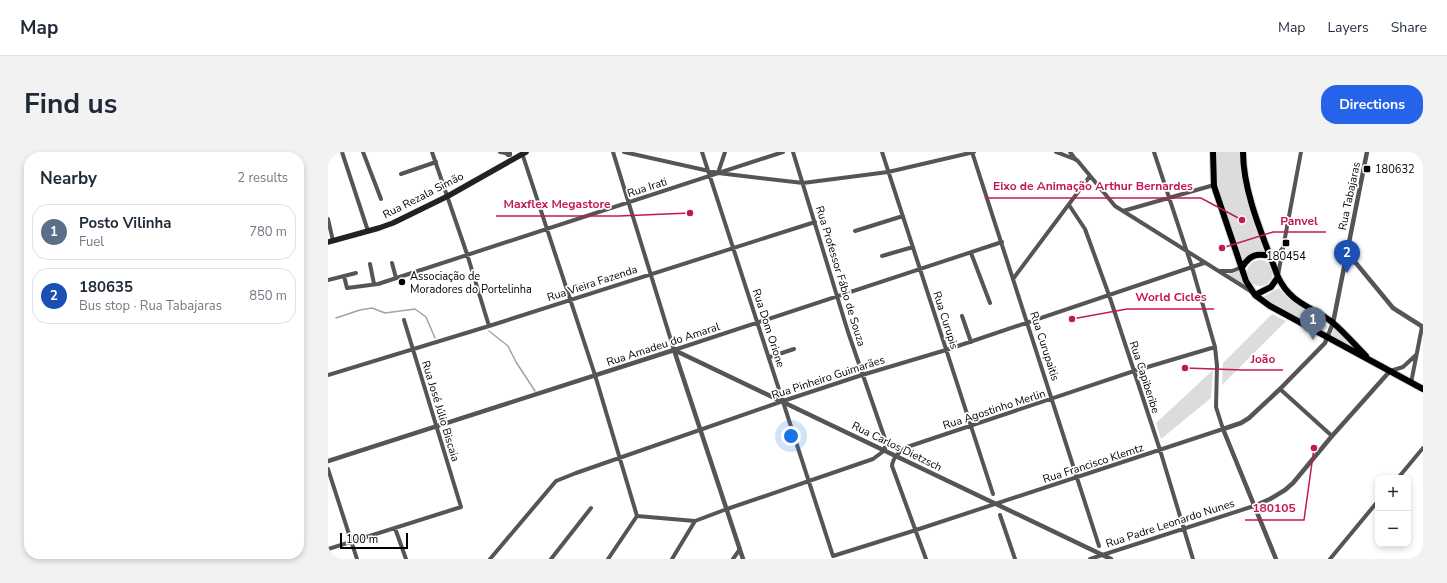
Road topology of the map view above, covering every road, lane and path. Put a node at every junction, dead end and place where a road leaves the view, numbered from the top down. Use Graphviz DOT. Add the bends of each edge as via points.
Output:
graph roads {
  1 [pos="342,152"];
  2 [pos="364,152"];
  3 [pos="432,152"];
  4 [pos="500,152"];
  5 [pos="525,152"];
  6 [pos="613,152"];
  7 [pos="624,152"];
  8 [pos="702,152"];
  9 [pos="725,152"];
  10 [pos="783,152"];
  11 [pos="793,152"];
  12 [pos="882,152"];
  13 [pos="973,152"];
  14 [pos="1056,152"];
  15 [pos="1070,152"];
  16 [pos="1154,152"];
  17 [pos="1213,152"];
  18 [pos="1242,152"];
  19 [pos="1301,152"];
  20 [pos="1367,152"];
  21 [pos="508,153"];
  22 [pos="1077,160"];
  23 [pos="436,162"];
  24 [pos="708,171"];
  25 [pos="888,172"];
  26 [pos="718,173"];
  27 [pos="401,174"];
  28 [pos="710,176"];
  29 [pos="1090,176"];
  30 [pos="803,183"];
  31 [pos="1214,185"];
  32 [pos="448,196"];
  33 [pos="1169,198"];
  34 [pos="381,199"];
  35 [pos="629,202"];
  36 [pos="1069,205"];
  37 [pos="1123,211"];
  38 [pos="903,216"];
  39 [pos="328,219"];
  40 [pos="815,222"];
  41 [pos="547,229"];
  42 [pos="368,231"];
  43 [pos="855,231"];
  44 [pos="330,241"];
  45 [pos="1002,242"];
  46 [pos="913,247"];
  47 [pos="1282,247"];
  48 [pos="733,248"];
  49 [pos="1346,251"];
  50 [pos="1187,252"];
  51 [pos="971,253"];
  52 [pos="467,254"];
  53 [pos="882,256"];
  54 [pos="1270,256"];
  55 [pos="392,263"];
  56 [pos="1204,263"];
  57 [pos="370,264"];
  58 [pos="1192,267"];
  59 [pos="1242,267"];
  60 [pos="920,270"];
  61 [pos="1217,270"];
  62 [pos="356,272"];
  63 [pos="650,273"];
  64 [pos="344,276"];
  65 [pos="396,278"];
  66 [pos="1278,278"];
  67 [pos="1014,279"];
  68 [pos="328,280"];
  69 [pos="374,284"];
  70 [pos="1110,295"];
  71 [pos="1255,295"];
  72 [pos="837,297"];
  73 [pos="570,300"];
  74 [pos="990,303"];
  75 [pos="962,316"];
  76 [pos="404,320"];
  77 [pos="1028,322"];
  78 [pos="758,323"];
  79 [pos="1333,323"];
  80 [pos="1423,325"];
  81 [pos="489,326"];
  82 [pos="1328,338"];
  83 [pos="971,342"];
  84 [pos="1215,347"];
  85 [pos="412,348"];
  86 [pos="794,349"];
  87 [pos="674,350"];
  88 [pos="946,350"];
  89 [pos="1417,355"];
  90 [pos="770,357"];
  91 [pos="1370,360"];
  92 [pos="1134,371"];
  93 [pos="1390,371"];
  94 [pos="328,375"];
  95 [pos="595,375"];
  96 [pos="862,375"];
  97 [pos="1411,383"];
  98 [pos="1280,389"];
  99 [pos="1423,389"];
  100 [pos="1052,399"];
  101 [pos="783,401"];
  102 [pos="437,426"];
  103 [pos="971,426"];
  104 [pos="1223,429"];
  105 [pos="701,430"];
  106 [pos="1332,436"];
  107 [pos="1423,448"];
  108 [pos="885,450"];
  109 [pos="1160,450"];
  110 [pos="896,456"];
  111 [pos="621,458"];
  112 [pos="328,461"];
  113 [pos="328,469"];
  114 [pos="1400,475"];
  115 [pos="1077,477"];
  116 [pos="809,481"];
  117 [pos="993,494"];
  118 [pos="996,504"];
  119 [pos="1254,506"];
  120 [pos="1375,506"];
  121 [pos="591,508"];
  122 [pos="727,509"];
  123 [pos="1000,514"];
  124 [pos="637,516"];
  125 [pos="695,521"];
  126 [pos="395,528"];
  127 [pos="1184,528"];
  128 [pos="916,530"];
  129 [pos="351,542"];
  130 [pos="1099,546"];
  131 [pos="740,548"];
  132 [pos="328,549"];
  133 [pos="1102,555"];
  134 [pos="833,556"];
  135 [pos="357,559"];
  136 [pos="406,559"];
  137 [pos="490,559"];
  138 [pos="551,559"];
  139 [pos="608,559"];
  140 [pos="672,559"];
  141 [pos="733,559"];
  142 [pos="743,559"];
  143 [pos="926,559"];
  144 [pos="1015,559"];
  145 [pos="1090,559"];
  146 [pos="1111,559"];
  147 [pos="1192,559"];
  148 [pos="1276,559"];
  149 [pos="1330,559"];
  1 -- 42 [label="street"];
  2 -- 34 [label="street"];
  3 -- 23 [label="street"];
  4 -- 21 [label="street"];
  5 -- 32 [label="main road, Rua Rezala Simão"];
  5 -- 41 [label="street"];
  6 -- 35 [label="street"];
  7 -- 24 [label="street"];
  8 -- 24 [label="street, Rua Dom Orione"];
  9 -- 26 [label="street"];
  10 -- 26 [label="street, Rua Irati"];
  11 -- 30 [label="street, Rua Professor Fábio de Souza"];
  12 -- 25 [label="street, Rua Curupis"];
  13 -- 25 [label="street"];
  13 -- 45 [label="street, Rua Curupaitis"];
  14 -- 22 [label="street"];
  15 -- 22 [label="street"];
  16 -- 33 [label="street"];
  17 -- 31 [label="main road"];
  18 -- 54 [label="main road" via="1246,186"];
  19 -- 47 [label="street"];
  20 -- 49 [label="street, Rua Tabajaras"];
  22 -- 29 [label="street"];
  23 -- 27 [label="street"];
  23 -- 32 [label="street"];
  24 -- 26 [label="street"];
  24 -- 28 [label="street, Rua Dom Orione"];
  25 -- 30 [label="street"];
  25 -- 38 [label="street, Rua Curupis"];
  26 -- 28 [label="street, Rua Irati"];
  26 -- 30 [label="street"];
  28 -- 35 [label="street, Rua Irati"];
  28 -- 48 [label="street, Rua Dom Orione"];
  29 -- 36 [label="street"];
  29 -- 37 [label="street" via="1115,206"];
  30 -- 40 [label="street, Rua Professor Fábio de Souza"];
  31 -- 33 [label="street"];
  31 -- 59 [label="main road"];
  32 -- 42 [label="main road, Rua Rezala Simão" via="393,223"];
  32 -- 52 [label="street"];
  33 -- 37 [label="street"];
  33 -- 50 [label="street"];
  35 -- 41 [label="street, Rua Irati"];
  35 -- 63 [label="street"];
  36 -- 67 [label="street"];
  36 -- 70 [label="street, Rua Capiberibe" via="1085,229"];
  37 -- 50 [label="street"];
  38 -- 43 [label="street"];
  38 -- 46 [label="street, Rua Curupis"];
  39 -- 44 [label="street"];
  40 -- 48 [label="street, Rua Vieira Fazenda"];
  40 -- 72 [label="street, Rua Professor Fábio de Souza"];
  41 -- 52 [label="street, Rua Irati"];
  41 -- 73 [label="street"];
  42 -- 44 [label="main road, Rua Rezala Simão"];
  45 -- 51 [label="street, Rua Amadeu do Amaral"];
  45 -- 67 [label="street, Rua Curupaitis"];
  46 -- 53 [label="street"];
  46 -- 60 [label="street, Rua Curupis"];
  47 -- 54 [label="street" via="1278,254"];
  47 -- 66 [label="street"];
  48 -- 63 [label="street, Rua Vieira Fazenda"];
  48 -- 78 [label="street, Rua Dom Orione"];
  49 -- 79 [label="street, Rua Tabajaras"];
  49 -- 80 [label="street" via="1393,308"];
  50 -- 56 [label="street"];
  50 -- 58 [label="street"];
  51 -- 60 [label="street, Rua Amadeu do Amaral"];
  51 -- 74 [label="street"];
  52 -- 65 [label="street, Rua Irati"];
  52 -- 81 [label="street"];
  54 -- 59 [label="main road" via="1252,256"];
  54 -- 66 [label="main road"];
  55 -- 65 [label="street"];
  56 -- 58 [label="street, Rua Pinheiro Guimarães"];
  56 -- 61 [label="street"];
  57 -- 69 [label="street"];
  58 -- 70 [label="street, Rua Pinheiro Guimarães"];
  58 -- 84 [label="street"];
  59 -- 61 [label="street" via="1224,272"];
  59 -- 71 [label="main road" via="1246,281"];
  60 -- 72 [label="street, Rua Amadeu do Amaral"];
  60 -- 88 [label="street, Rua Curupis"];
  61 -- 71 [label="street"];
  62 -- 64 [label="street"];
  63 -- 73 [label="street, Rua Vieira Fazenda"];
  63 -- 87 [label="street"];
  64 -- 68 [label="street"];
  64 -- 69 [label="street, Rua Irati" via="347,288"];
  65 -- 69 [label="street, Rua Irati"];
  66 -- 71 [label="main road" via="1271,287"];
  66 -- 79 [label="main road" via="1293,298"];
  67 -- 77 [label="street, Rua Curupaitis"];
  70 -- 77 [label="street, Rua Pinheiro Guimarães"];
  70 -- 92 [label="street, Rua Capiberibe"];
  71 -- 82 [label="main road"];
  72 -- 78 [label="street, Rua Amadeu do Amaral"];
  72 -- 96 [label="street, Rua Professor Fábio de Souza"];
  73 -- 81 [label="street, Rua Vieira Fazenda"];
  73 -- 95 [label="street"];
  75 -- 83 [label="street"];
  76 -- 85 [label="street, Rua José Júlio Biscaia"];
  77 -- 83 [label="street, Rua Pinheiro Guimarães"];
  77 -- 100 [label="street, Rua Curupaitis"];
  78 -- 87 [label="street, Rua Amadeu do Amaral"];
  78 -- 90 [label="street, Rua Dom Orione"];
  79 -- 82 [label="street, Rua Tabajaras"];
  79 -- 91 [label="main road"];
  80 -- 89 [label="street"];
  81 -- 85 [label="street, Rua Vieira Fazenda"];
  82 -- 91 [label="main road"];
  82 -- 98 [label="street, Rua Francisco Klemtz"];
  83 -- 88 [label="street, Rua Pinheiro Guimarães"];
  84 -- 92 [label="street, Rua Agostinho Merlin"];
  84 -- 104 [label="street" via="1218,366 1216,407"];
  85 -- 94 [label="street, Rua Vieira Fazenda"];
  85 -- 102 [label="street, Rua José Júlio Biscaia"];
  86 -- 90 [label="street"];
  87 -- 95 [label="street, Rua Amadeu do Amaral"];
  87 -- 101 [label="street, Rua Carlos Dietzsch"];
  87 -- 105 [label="street"];
  88 -- 96 [label="street, Rua Pinheiro Guimarães"];
  88 -- 103 [label="street, Rua Curupis"];
  89 -- 93 [label="street" via="1403,367"];
  89 -- 97 [label="street"];
  90 -- 101 [label="street, Rua Dom Orione"];
  91 -- 93 [label="main road"];
  92 -- 100 [label="street, Rua Agostinho Merlin"];
  92 -- 109 [label="street, Rua Capiberibe"];
  93 -- 97 [label="main road"];
  93 -- 106 [label="street, Rua Padre Leonardo Nunes"];
  95 -- 102 [label="street, Rua Amadeu do Amaral"];
  95 -- 111 [label="street"];
  96 -- 101 [label="street, Rua Pinheiro Guimarães"];
  96 -- 108 [label="street, Rua Professor Fábio de Souza" via="885,439"];
  97 -- 99 [label="main road"];
  98 -- 104 [label="street, Rua Francisco Klemtz" via="1249,418"];
  98 -- 106 [label="street"];
  100 -- 103 [label="street, Rua Agostinho Merlin"];
  100 -- 115 [label="street, Rua Curupaitis"];
  101 -- 105 [label="street, Rua Pinheiro Guimarães"];
  101 -- 108 [label="street, Rua Carlos Dietzsch"];
  101 -- 116 [label="street, Rua Dom Orione"];
  102 -- 112 [label="street, Rua Amadeu do Amaral"];
  102 -- 126 [label="street, Rua José Júlio Biscaia" via="461,507"];
  103 -- 110 [label="street, Rua Agostinho Merlin" via="907,447"];
  103 -- 117 [label="street, Rua Curupis"];
  104 -- 109 [label="street, Rua Francisco Klemtz"];
  104 -- 119 [label="street"];
  105 -- 111 [label="street, Rua Pinheiro Guimarães"];
  105 -- 122 [label="street"];
  106 -- 119 [label="street, Rua Padre Leonardo Nunes" via="1285,490"];
  107 -- 114 [label="street"];
  108 -- 110 [label="street, Rua Carlos Dietzsch"];
  108 -- 116 [label="street" via="873,459"];
  109 -- 115 [label="street, Rua Francisco Klemtz"];
  109 -- 127 [label="street, Rua Capiberibe"];
  110 -- 118 [label="street, Rua Carlos Dietzsch"];
  110 -- 128 [label="street" via="892,466"];
  111 -- 124 [label="street"];
  111 -- 137 [label="street, Rua Pinheiro Guimarães" via="556,481"];
  113 -- 129 [label="street"];
  115 -- 118 [label="street, Rua Francisco Klemtz"];
  115 -- 130 [label="street, Rua Curupaitis"];
  116 -- 122 [label="street"];
  116 -- 134 [label="street, Rua Dom Orione"];
  118 -- 128 [label="street, Rua Francisco Klemtz"];
  118 -- 133 [label="street, Rua Carlos Dietzsch"];
  119 -- 127 [label="street, Rua Padre Leonardo Nunes"];
  119 -- 148 [label="street"];
  120 -- 149 [label="street"];
  121 -- 138 [label="street"];
  122 -- 125 [label="street"];
  122 -- 131 [label="street"];
  123 -- 144 [label="street"];
  124 -- 125 [label="street"];
  124 -- 139 [label="street"];
  125 -- 140 [label="street"];
  126 -- 129 [label="street"];
  126 -- 136 [label="street"];
  127 -- 133 [label="street, Rua Padre Leonardo Nunes"];
  127 -- 147 [label="street, Rua Capiberibe"];
  128 -- 134 [label="street, Rua Francisco Klemtz"];
  128 -- 143 [label="street"];
  129 -- 132 [label="street"];
  129 -- 135 [label="street"];
  131 -- 141 [label="street"];
  131 -- 142 [label="street"];
  133 -- 145 [label="street, Rua Padre Leonardo Nunes"];
  133 -- 146 [label="street, Rua Carlos Dietzsch"];
}
